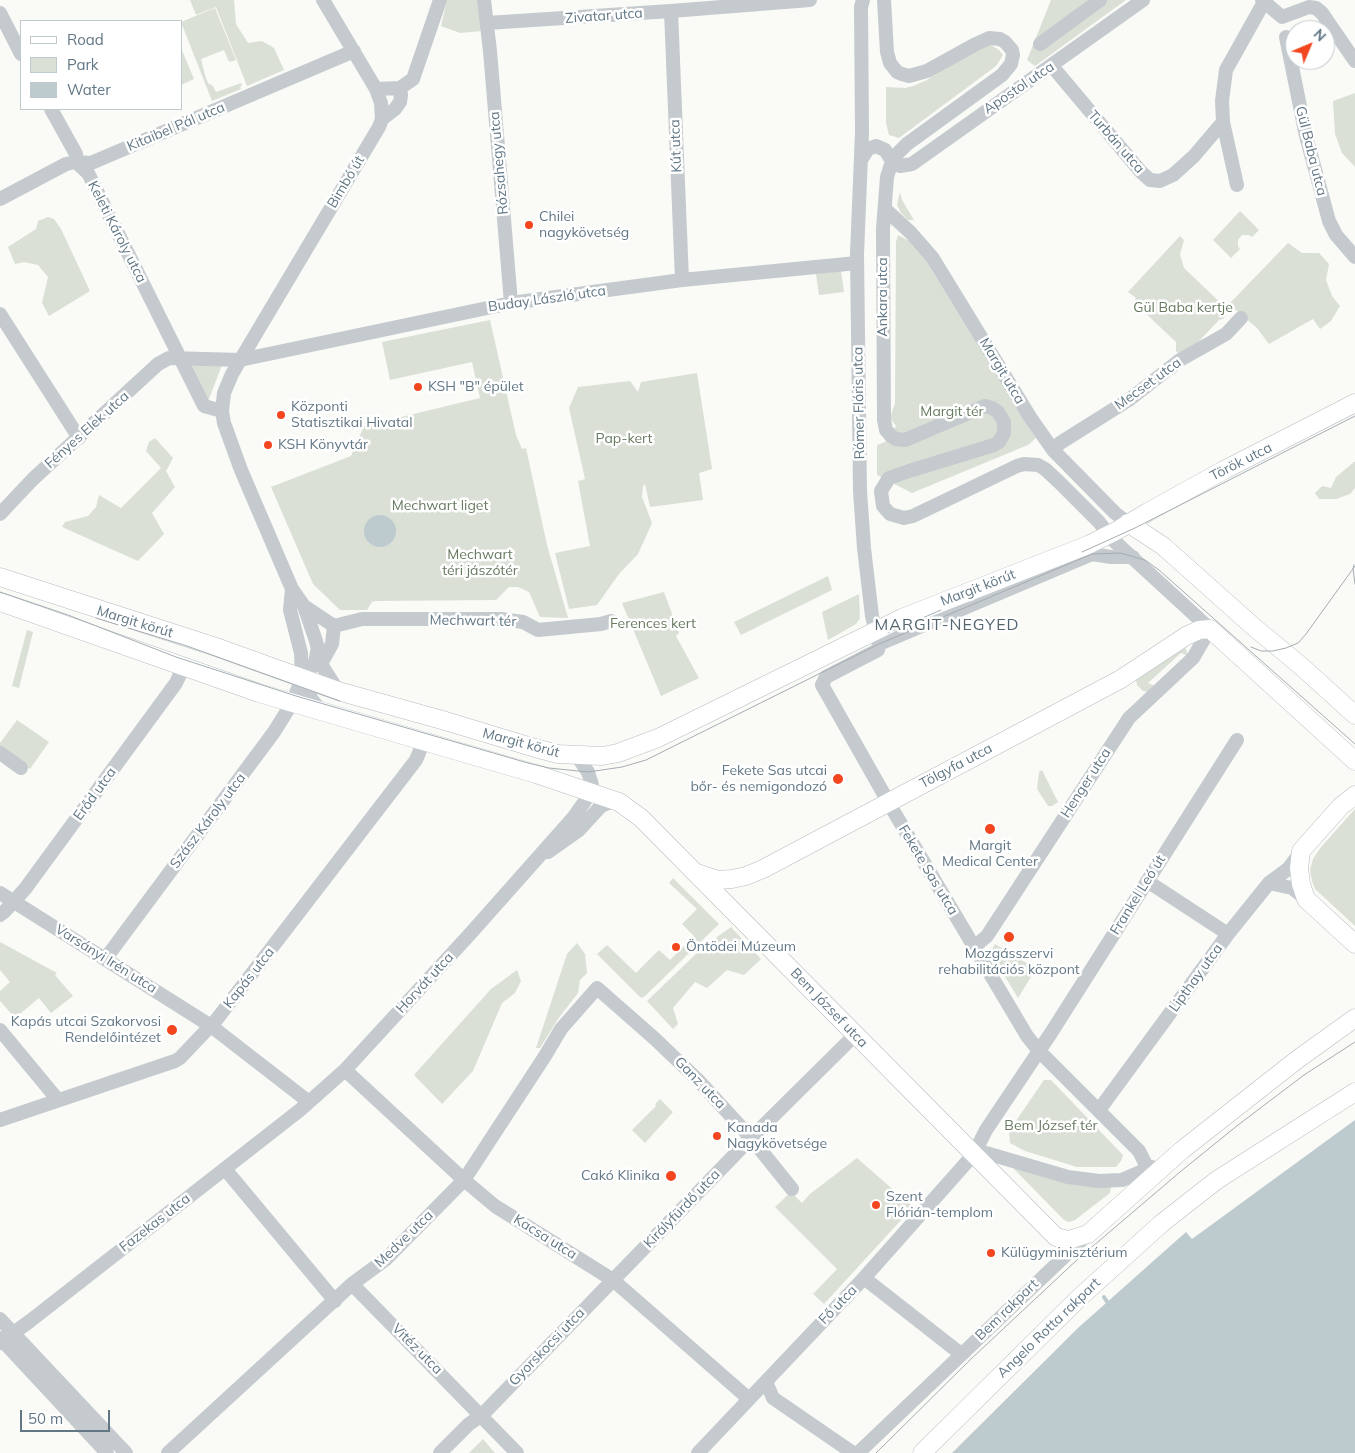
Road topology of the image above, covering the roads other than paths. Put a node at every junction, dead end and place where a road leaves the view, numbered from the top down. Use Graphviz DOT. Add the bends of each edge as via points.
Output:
graph roads {
  1 [pos="323,0"];
  2 [pos="440,0"];
  3 [pos="484,0"];
  4 [pos="810,0"];
  5 [pos="863,0"];
  6 [pos="884,0"];
  7 [pos="1100,0"];
  8 [pos="1143,0"];
  9 [pos="1263,1"];
  10 [pos="670,11"];
  11 [pos="0,13"];
  12 [pos="487,23"];
  13 [pos="1040,44"];
  14 [pos="354,51"];
  15 [pos="20,52"];
  16 [pos="1355,61"];
  17 [pos="1052,66"];
  18 [pos="1293,70"];
  19 [pos="400,88"];
  20 [pos="376,89"];
  21 [pos="52,110"];
  22 [pos="382,119"];
  23 [pos="1223,122"];
  24 [pos="861,160"];
  25 [pos="892,161"];
  26 [pos="76,162"];
  27 [pos="1237,185"];
  28 [pos="0,199"];
  29 [pos="886,210"];
  30 [pos="1355,257"];
  31 [pos="857,263"];
  32 [pos="682,280"];
  33 [pos="511,302"];
  34 [pos="0,314"];
  35 [pos="1241,318"];
  36 [pos="181,358"];
  37 [pos="240,360"];
  38 [pos="1355,403"];
  39 [pos="222,411"];
  40 [pos="79,438"];
  41 [pos="1053,450"];
  42 [pos="0,514"];
  43 [pos="1128,523"];
  44 [pos="1109,535"];
  45 [pos="1133,557"];
  46 [pos="0,577"];
  47 [pos="292,590"];
  48 [pos="0,602"];
  49 [pos="304,606"];
  50 [pos="610,621"];
  51 [pos="334,626"];
  52 [pos="1210,629"];
  53 [pos="877,637"];
  54 [pos="319,658"];
  55 [pos="183,668"];
  56 [pos="302,679"];
  57 [pos="822,685"];
  58 [pos="338,692"];
  59 [pos="292,703"];
  60 [pos="323,712"];
  61 [pos="1355,716"];
  62 [pos="1236,740"];
  63 [pos="424,741"];
  64 [pos="0,754"];
  65 [pos="577,756"];
  66 [pos="1355,761"];
  67 [pos="21,768"];
  68 [pos="590,792"];
  69 [pos="1355,794"];
  70 [pos="619,802"];
  71 [pos="888,802"];
  72 [pos="1301,851"];
  73 [pos="537,860"];
  74 [pos="694,872"];
  75 [pos="1147,881"];
  76 [pos="1269,884"];
  77 [pos="0,893"];
  78 [pos="1306,899"];
  79 [pos="15,900"];
  80 [pos="0,915"];
  81 [pos="1228,934"];
  82 [pos="1355,944"];
  83 [pos="974,947"];
  84 [pos="106,958"];
  85 [pos="597,988"];
  86 [pos="1355,1018"];
  87 [pos="214,1022"];
  88 [pos="0,1030"];
  89 [pos="854,1035"];
  90 [pos="1039,1051"];
  91 [pos="345,1070"];
  92 [pos="1355,1079"];
  93 [pos="1355,1092"];
  94 [pos="58,1100"];
  95 [pos="309,1102"];
  96 [pos="1331,1108"];
  97 [pos="1099,1110"];
  98 [pos="0,1120"];
  99 [pos="751,1138"];
  100 [pos="1182,1150"];
  101 [pos="974,1154"];
  102 [pos="225,1169"];
  103 [pos="1148,1169"];
  104 [pos="464,1180"];
  105 [pos="792,1189"];
  106 [pos="1134,1194"];
  107 [pos="1088,1234"];
  108 [pos="864,1278"];
  109 [pos="613,1280"];
  110 [pos="352,1284"];
  111 [pos="334,1301"];
  112 [pos="0,1319"];
  113 [pos="4,1339"];
  114 [pos="961,1354"];
  115 [pos="766,1382"];
  116 [pos="749,1399"];
  117 [pos="482,1415"];
  118 [pos="107,1453"];
  119 [pos="126,1453"];
  120 [pos="168,1453"];
  121 [pos="440,1453"];
  122 [pos="518,1453"];
  123 [pos="698,1453"];
  124 [pos="853,1453"];
  125 [pos="858,1453"];
  126 [pos="922,1453"];
  1 -- 14 [label="street"];
  2 -- 19 [label="street" via="413,78"];
  3 -- 12 [label="street, Rózsahegy utca"];
  4 -- 10 [label="street, Zivatar utca"];
  5 -- 24 [label="street, Rómer Flóris utca"];
  6 -- 25 [label="street" via="887,52 897,72 909,76 927,70 989,38 1005,42 1013,55 1011,64 1002,75 907,144"];
  7 -- 13 [label="street"];
  8 -- 17 [label="street, Apostol utca"];
  9 -- 16 [label="street" via="1282,17 1309,7 1316,8"];
  9 -- 23 [label="street" via="1226,70"];
  10 -- 12 [label="street, Zivatar utca"];
  10 -- 32 [label="street, Kút utca"];
  11 -- 15 [label="street"];
  12 -- 33 [label="street, Rózsahegy utca"];
  14 -- 20 [label="street"];
  14 -- 26 [label="street, Kitaibel Pál utca" via="91,163"];
  17 -- 23 [label="street, Turbán utca" via="1150,180 1160,181 1173,175"];
  17 -- 25 [label="street, Apostol utca" via="912,164 900,166"];
  18 -- 30 [label="street, Gül Baba utca" via="1329,221 1336,235"];
  19 -- 20 [label="street"];
  19 -- 22 [label="street" via="400,102"];
  20 -- 22 [label="street"];
  21 -- 26 [label="street, Keleti Károly utca" via="76,154"];
  22 -- 37 [label="street, Bimbó út" via="380,128"];
  23 -- 27 [label="street"];
  24 -- 25 [label="street" via="868,150 876,146 885,150"];
  24 -- 31 [label="street, Rómer Flóris utca"];
  25 -- 29 [label="street, Ankara utca" via="887,176"];
  26 -- 28 [label="street, Kitaibel Pál utca" via="66,164"];
  26 -- 36 [label="street, Keleti Károly utca" via="88,173"];
  29 -- 41 [label="street, Margit utca" via="932,257"];
  29 -- 44 [label="street, Ankara utca" via="883,229 886,430 896,439 905,440 985,406 998,412 1005,426 997,444 886,481 881,491 886,510 895,516 912,516 1017,466 1032,464 1045,469"];
  31 -- 32 [label="street, Buday László utca"];
  31 -- 53 [label="street, Rómer Flóris utca" via="860,491 864,548"];
  32 -- 33 [label="street, Buday László utca"];
  33 -- 37 [label="street, Buday László utca"];
  34 -- 40 [label="street"];
  35 -- 41 [label="street, Mecset utca" via="1226,334 1180,360 1130,399"];
  36 -- 37 [label="street"];
  36 -- 39 [label="street, Keleti Károly utca" via="204,406"];
  36 -- 40 [label="street, Fényes Elek utca" via="169,358 158,364"];
  37 -- 39 [label="street" via="227,384"];
  38 -- 43 [label="main road, Török utca"];
  39 -- 47 [label="street" via="242,470"];
  40 -- 42 [label="street, Fényes Elek utca"];
  41 -- 43 [label="street, Margit utca" via="1114,513"];
  43 -- 44 [label="main road, Margit körút"];
  43 -- 61 [label="main road" via="1163,546"];
  44 -- 45 [label="street"];
  44 -- 53 [label="main road, Margit körút"];
  45 -- 52 [label="street"];
  45 -- 53 [label="street, Margit körút" via="1092,554"];
  46 -- 56 [label="main road, Margit körút" via="216,647"];
  47 -- 49 [label="street"];
  47 -- 56 [label="street" via="290,610 302,660"];
  48 -- 55 [label="main road, Margit körút"];
  49 -- 51 [label="street"];
  49 -- 54 [label="street"];
  50 -- 51 [label="street, Mechwart tér" via="538,630 523,622 501,620 362,620"];
  51 -- 54 [label="street" via="332,644"];
  52 -- 66 [label="main road"];
  52 -- 71 [label="main road, Tölgyfa utca" via="1186,636 1120,679"];
  52 -- 83 [label="street, Henger utca" via="1193,658 1129,718 986,936"];
  53 -- 57 [label="street, Margit körút" via="878,650 826,677"];
  53 -- 65 [label="main road, Margit körút" via="658,738 618,753"];
  54 -- 56 [label="street"];
  54 -- 58 [label="street"];
  55 -- 59 [label="main road, Margit körút"];
  55 -- 79 [label="street, Erőd utca" via="176,683"];
  56 -- 58 [label="main road, Margit körút"];
  56 -- 59 [label="street, Szász Károly utca"];
  56 -- 60 [label="street" via="312,700"];
  57 -- 71 [label="street, Fekete Sas utca"];
  58 -- 65 [label="main road, Margit körút" via="535,748"];
  59 -- 60 [label="main road, Margit körút"];
  59 -- 84 [label="street, Szász Károly utca" via="274,732"];
  60 -- 63 [label="main road, Margit körút"];
  62 -- 75 [label="street, Frankel Leó út"];
  63 -- 68 [label="main road, Margit körút"];
  63 -- 87 [label="street, Kapás utca" via="416,760"];
  64 -- 67 [label="street"];
  65 -- 68 [label="street" via="590,778"];
  68 -- 70 [label="main road, Margit körút"];
  68 -- 73 [label="street, Horvát utca" via="573,818"];
  69 -- 72 [label="main road"];
  70 -- 73 [label="street, Horvát utca" via="601,806 579,830"];
  70 -- 74 [label="main road, Bem József utca" via="641,818"];
  71 -- 74 [label="main road, Tölgyfa utca" via="746,876 718,880"];
  71 -- 83 [label="street, Fekete Sas utca"];
  72 -- 76 [label="street, Lipthay utca" via="1288,869"];
  72 -- 78 [label="main road" via="1299,868"];
  73 -- 91 [label="street, Horvát utca"];
  74 -- 89 [label="main road, Bem József utca"];
  75 -- 81 [label="street"];
  75 -- 90 [label="street, Frankel Leó út"];
  76 -- 78 [label="street" via="1292,888"];
  76 -- 81 [label="street, Lipthay utca"];
  77 -- 79 [label="street, Varsányi Irén utca"];
  78 -- 82 [label="main road"];
  79 -- 80 [label="street, Erőd utca"];
  79 -- 84 [label="street, Varsányi Irén utca"];
  81 -- 97 [label="street, Lipthay utca"];
  83 -- 90 [label="street, Fekete Sas utca"];
  84 -- 87 [label="street, Varsányi Irén utca"];
  85 -- 99 [label="street, Ganz utca" via="686,1068"];
  85 -- 104 [label="street, Medve utca" via="560,1029 546,1056"];
  86 -- 100 [label="main road, Bem rakpart"];
  87 -- 94 [label="street, Kapás utca" via="175,1061"];
  87 -- 95 [label="street"];
  88 -- 94 [label="street"];
  89 -- 99 [label="street, Királyfürdő utca"];
  89 -- 101 [label="main road, Bem József utca"];
  90 -- 97 [label="street"];
  90 -- 101 [label="street" via="986,1130"];
  91 -- 95 [label="street, Horvát utca"];
  91 -- 104 [label="street, Kacsa utca"];
  92 -- 96 [label="main road"];
  93 -- 96 [label="main road, Angelo Rotta rakpart"];
  94 -- 98 [label="street, Kapás utca"];
  95 -- 102 [label="street, Fazekas utca"];
  96 -- 126 [label="main road, Angelo Rotta rakpart" via="1217,1180 1162,1223 1079,1298"];
  97 -- 103 [label="street" via="1139,1151"];
  99 -- 105 [label="street, Ganz utca"];
  99 -- 109 [label="street, Királyfürdő utca"];
  100 -- 103 [label="street, Bem rakpart"];
  100 -- 106 [label="main road, Bem rakpart"];
  101 -- 103 [label="street" via="986,1153 1068,1177 1098,1181 1122,1180"];
  101 -- 107 [label="main road" via="1056,1237 1068,1240"];
  101 -- 108 [label="street, Fő utca"];
  102 -- 111 [label="street"];
  102 -- 113 [label="street, Fazekas utca"];
  103 -- 106 [label="street"];
  104 -- 109 [label="street, Kacsa utca" via="495,1206"];
  104 -- 110 [label="street, Medve utca" via="386,1259"];
  106 -- 107 [label="main road, Bem rakpart"];
  107 -- 114 [label="street, Bem rakpart"];
  108 -- 114 [label="street"];
  108 -- 115 [label="street, Fő utca"];
  109 -- 116 [label="street, Kacsa utca"];
  109 -- 117 [label="street, Gyorskocsi utca"];
  110 -- 111 [label="street, Medve utca"];
  110 -- 117 [label="street, Vitéz utca"];
  111 -- 120 [label="street, Medve utca"];
  112 -- 113 [label="street"];
  113 -- 118 [label="street"];
  113 -- 119 [label="street"];
  114 -- 125 [label="street, Bem rakpart"];
  115 -- 116 [label="street, Fő utca"];
  115 -- 124 [label="street" via="773,1398"];
  116 -- 123 [label="street, Fő utca"];
  117 -- 121 [label="street, Gyorskocsi utca"];
  117 -- 122 [label="street, Vitéz utca"];
}
